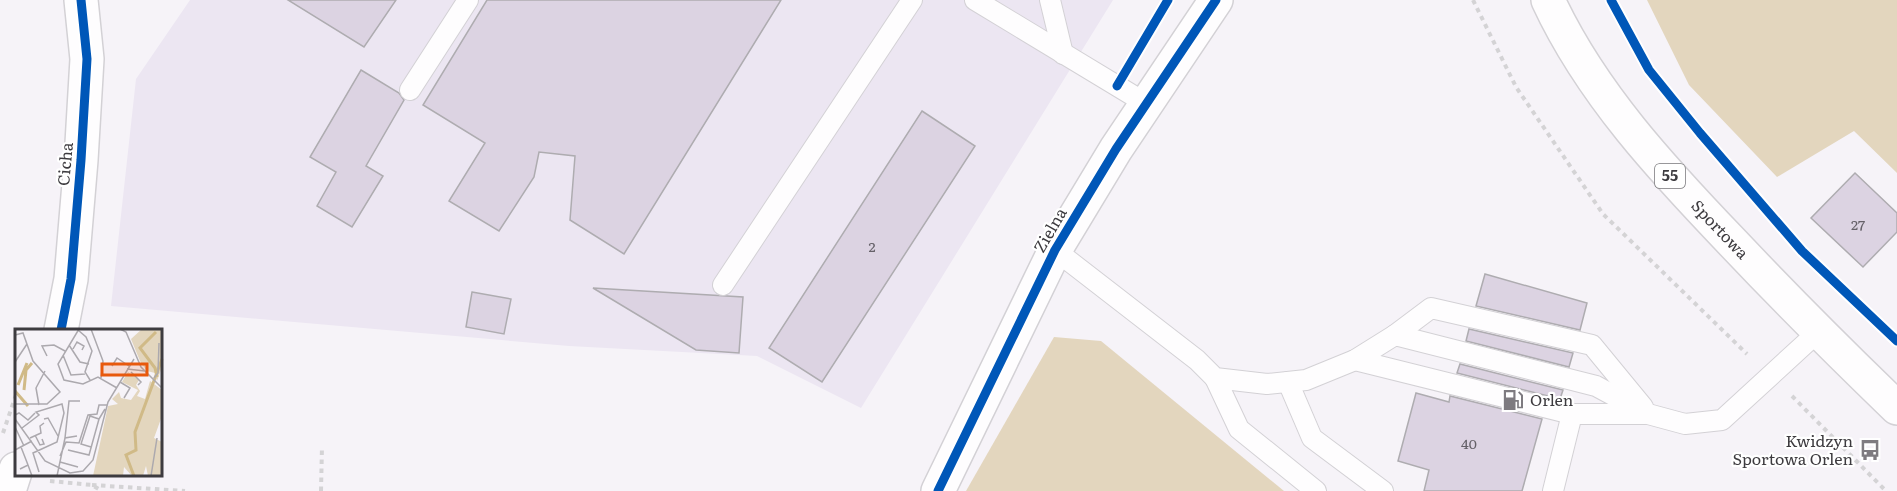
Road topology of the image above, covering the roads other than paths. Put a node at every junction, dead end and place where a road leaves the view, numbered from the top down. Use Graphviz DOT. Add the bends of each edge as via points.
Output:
graph roads {
  1 [pos="81,0"];
  2 [pos="468,0"];
  3 [pos="912,0"];
  4 [pos="975,0"];
  5 [pos="1050,0"];
  6 [pos="1216,0"];
  7 [pos="1548,0"];
  8 [pos="1063,54"];
  9 [pos="410,90"];
  10 [pos="1147,104"];
  11 [pos="1055,250"];
  12 [pos="723,285"];
  13 [pos="61,329"];
  14 [pos="1818,332"];
  15 [pos="1395,335"];
  16 [pos="1355,360"];
  17 [pos="1215,378"];
  18 [pos="1288,382"];
  19 [pos="1897,408"];
  20 [pos="1572,414"];
  21 [pos="1648,414"];
  22 [pos="28,476"];
  23 [pos="9,491"];
  24 [pos="938,491"];
  25 [pos="1316,491"];
  26 [pos="1383,491"];
  27 [pos="1552,491"];
  1 -- 13 [label="street, Cicha" via="87,59 81,160"];
  2 -- 9 [label="lane"];
  3 -- 12 [label="lane"];
  4 -- 8 [label="lane"];
  5 -- 8 [label="lane"];
  6 -- 10 [label="street, Zielna"];
  7 -- 14 [label="street, Sportowa / 55" via="1564,33 1630,130"];
  8 -- 10 [label="lane"];
  10 -- 11 [label="street, Zielna"];
  11 -- 17 [label="lane"];
  11 -- 24 [label="street, Zielna"];
  14 -- 19 [label="street, Sportowa / 55"];
  14 -- 21 [label="lane" via="1722,420 1685,424"];
  15 -- 16 [label="lane"];
  15 -- 21 [label="lane" via="1596,386"];
  15 -- 21 [label="lane" via="1431,308 1592,345"];
  16 -- 18 [label="lane" via="1306,380"];
  16 -- 20 [label="lane"];
  17 -- 18 [label="lane" via="1267,384"];
  17 -- 25 [label="lane" via="1239,429"];
  18 -- 26 [label="lane" via="1312,438"];
  20 -- 21 [label="lane"];
  20 -- 27 [label="lane"];
  22 -- 23 [label="street"];
}
